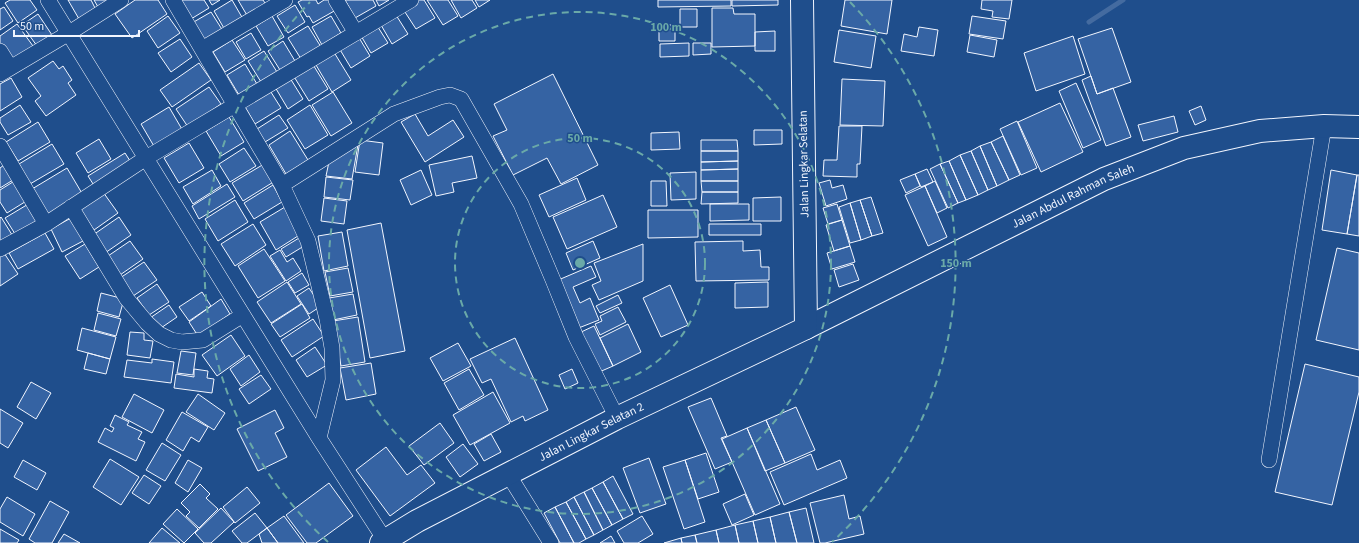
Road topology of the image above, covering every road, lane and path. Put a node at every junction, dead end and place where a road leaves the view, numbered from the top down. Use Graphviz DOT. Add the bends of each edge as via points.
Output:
graph roads {
  1 [pos="48,0"];
  2 [pos="121,0"];
  3 [pos="172,0"];
  4 [pos="285,0"];
  5 [pos="336,0"];
  6 [pos="411,0"];
  7 [pos="802,0"];
  8 [pos="69,33"];
  9 [pos="356,33"];
  10 [pos="202,49"];
  11 [pos="0,51"];
  12 [pos="5,70"];
  13 [pos="235,105"];
  14 [pos="1324,126"];
  15 [pos="1359,127"];
  16 [pos="0,146"];
  17 [pos="146,158"];
  18 [pos="282,185"];
  19 [pos="71,207"];
  20 [pos="46,224"];
  21 [pos="0,249"];
  22 [pos="243,315"];
  23 [pos="806,328"];
  24 [pos="617,418"];
  25 [pos="319,438"];
  26 [pos="1269,460"];
  27 [pos="508,474"];
  28 [pos="383,541"];
  29 [pos="551,543"];
  1 -- 8 [label="street"];
  2 -- 8 [label="street"];
  3 -- 10 [label="street"];
  4 -- 10 [label="street"];
  5 -- 9 [label="street"];
  6 -- 9 [label="street"];
  7 -- 23 [label="main road, Jalan Lingkar Selatan"];
  8 -- 12 [label="street"];
  8 -- 17 [label="street"];
  9 -- 13 [label="street"];
  10 -- 13 [label="street"];
  11 -- 12 [label="street"];
  13 -- 17 [label="street"];
  13 -- 18 [label="street"];
  14 -- 15 [label="main road, Jalan Abdul Rahman Saleh"];
  14 -- 23 [label="main road, Jalan Abdul Rahman Saleh" via="1260,131 1184,148 1104,178"];
  14 -- 26 [label="street"];
  16 -- 20 [label="street"];
  17 -- 19 [label="street"];
  17 -- 22 [label="street"];
  18 -- 24 [label="street" via="394,114 440,97 461,99 520,204 576,336"];
  18 -- 25 [label="street" via="308,241 332,348 333,380"];
  19 -- 20 [label="street"];
  19 -- 22 [label="street" via="127,298 159,334 182,342 203,340"];
  20 -- 21 [label="street"];
  22 -- 25 [label="street"];
  23 -- 24 [label="main road, Jalan Lingkar Selatan 2"];
  24 -- 27 [label="main road, Jalan Lingkar Selatan 2"];
  25 -- 28 [label="street"];
  27 -- 28 [label="main road, Jalan Lingkar Selatan 2"];
  27 -- 29 [label="street"];
}
